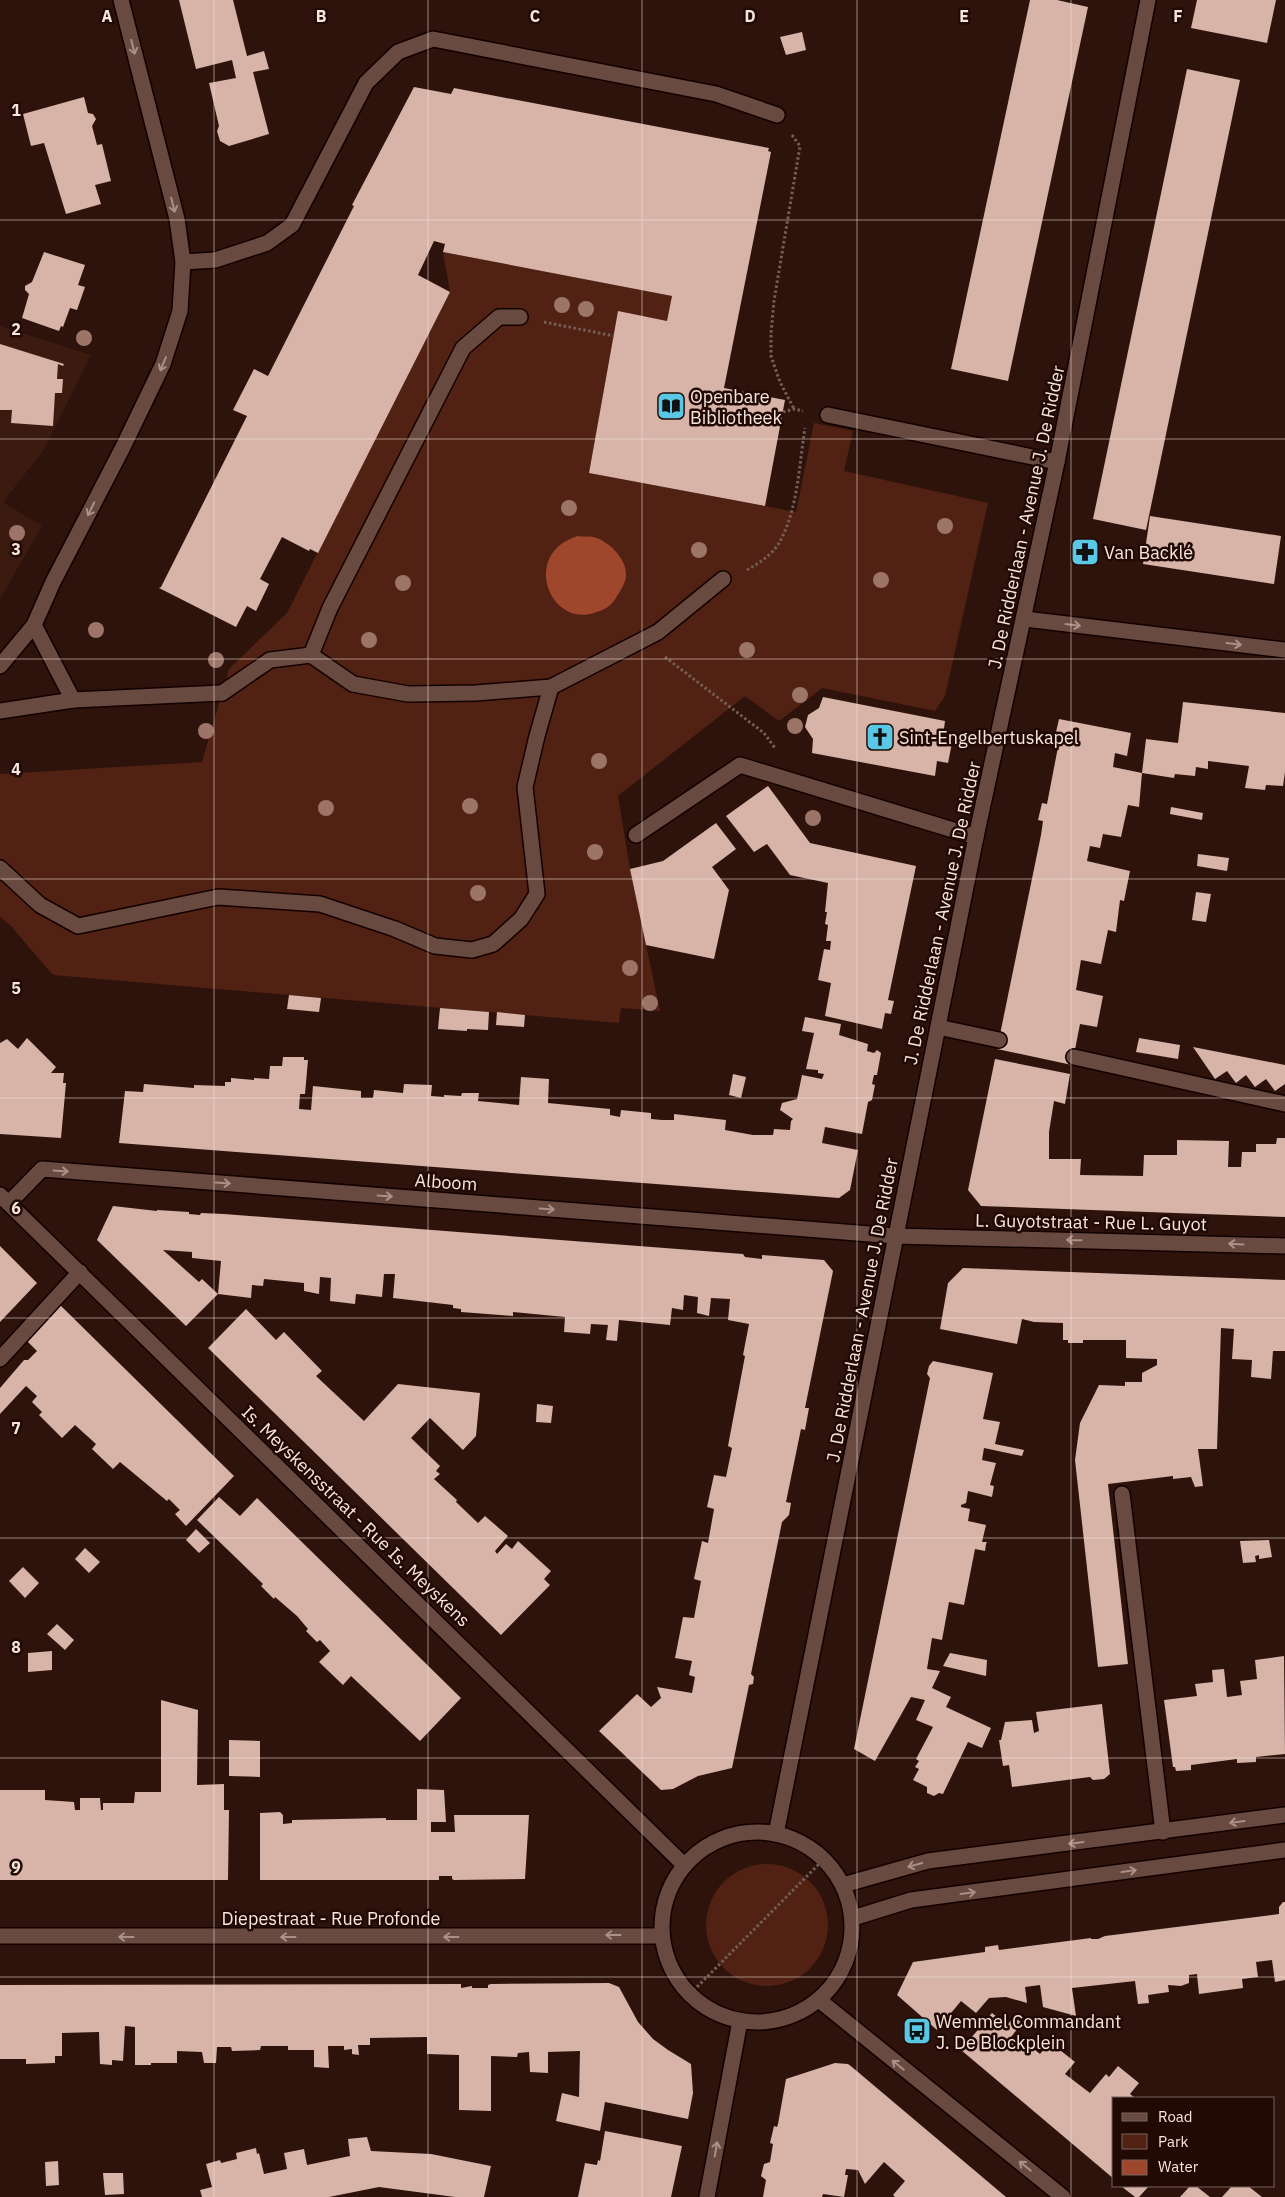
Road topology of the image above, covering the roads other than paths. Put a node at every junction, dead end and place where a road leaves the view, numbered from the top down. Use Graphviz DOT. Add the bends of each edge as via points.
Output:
graph roads {
  1 [pos="122,0"];
  2 [pos="1148,0"];
  3 [pos="778,115"];
  4 [pos="183,262"];
  5 [pos="520,317"];
  6 [pos="828,415"];
  7 [pos="1057,462"];
  8 [pos="723,579"];
  9 [pos="1025,619"];
  10 [pos="34,625"];
  11 [pos="1285,650"];
  12 [pos="312,655"];
  13 [pos="0,666"];
  14 [pos="551,687"];
  15 [pos="73,700"];
  16 [pos="0,711"];
  17 [pos="636,835"];
  18 [pos="976,837"];
  19 [pos="0,868"];
  20 [pos="938,1027"];
  21 [pos="998,1040"];
  22 [pos="1074,1058"];
  23 [pos="1285,1104"];
  24 [pos="4,1199"];
  25 [pos="895,1236"];
  26 [pos="1285,1246"];
  27 [pos="80,1272"];
  28 [pos="0,1359"];
  29 [pos="1122,1494"];
  30 [pos="1285,1815"];
  31 [pos="1163,1832"];
  32 [pos="776,1834"];
  33 [pos="1285,1850"];
  34 [pos="684,1865"];
  35 [pos="844,1885"];
  36 [pos="853,1918"];
  37 [pos="0,1936"];
  38 [pos="662,1936"];
  39 [pos="819,2000"];
  40 [pos="740,2021"];
  41 [pos="707,2197"];
  42 [pos="1063,2197"];
  1 -- 4 [label="street, one-way" via="177,219"];
  2 -- 7 [label="street, J. De Ridderlaan - Avenue J. De Ridder"];
  3 -- 4 [label="street" via="716,94 434,39 398,52 366,83 292,225 267,243 215,260"];
  4 -- 10 [label="street, one-way" via="180,311 163,364"];
  5 -- 12 [label="street" via="499,316 463,348 330,608"];
  6 -- 7 [label="street"];
  7 -- 9 [label="street, J. De Ridderlaan - Avenue J. De Ridder"];
  8 -- 14 [label="street" via="644,641"];
  9 -- 11 [label="street, one-way"];
  9 -- 18 [label="street, J. De Ridderlaan - Avenue J. De Ridder"];
  10 -- 13 [label="street"];
  10 -- 15 [label="street"];
  12 -- 14 [label="street" via="353,684 408,694"];
  12 -- 15 [label="street" via="270,660 222,693"];
  14 -- 19 [label="street" via="525,787 536,894 521,919 493,944 472,950 435,946 320,904 218,897 78,926 40,905"];
  15 -- 16 [label="street"];
  17 -- 18 [label="street" via="740,765"];
  18 -- 20 [label="street, J. De Ridderlaan - Avenue J. De Ridder"];
  20 -- 21 [label="street"];
  20 -- 25 [label="street, J. De Ridderlaan - Avenue J. De Ridder"];
  22 -- 23 [label="street"];
  24 -- 25 [label="street, Alboom, one-way" via="42,1169"];
  24 -- 27 [label="street, Is. Meyskensstraat - Rue Is. Meyskens"];
  26 -- 25 [label="street, L. Guyotstraat - Rue L. Guyot, one-way"];
  25 -- 32 [label="street, J. De Ridderlaan - Avenue J. De Ridder"];
  27 -- 28 [label="street"];
  27 -- 34 [label="street, Is. Meyskensstraat - Rue Is. Meyskens"];
  29 -- 31 [label="street"];
  30 -- 31 [label="street, one-way"];
  31 -- 35 [label="street, one-way" via="928,1861"];
  32 -- 34 [label="street" via="755,1831 728,1836 709,1845"];
  32 -- 35 [label="street" via="801,1842 824,1859"];
  36 -- 33 [label="street, one-way" via="911,1900"];
  34 -- 38 [label="street" via="666,1896"];
  35 -- 36 [label="street"];
  36 -- 39 [label="street" via="852,1943 846,1965"];
  38 -- 37 [label="street, Diepestraat - Rue Profonde, one-way"];
  38 -- 40 [label="street" via="666,1956 676,1977 690,1994 712,2010"];
  39 -- 40 [label="street" via="794,2016 777,2021"];
  42 -- 39 [label="street, one-way"];
  41 -- 40 [label="street, one-way"];
}
